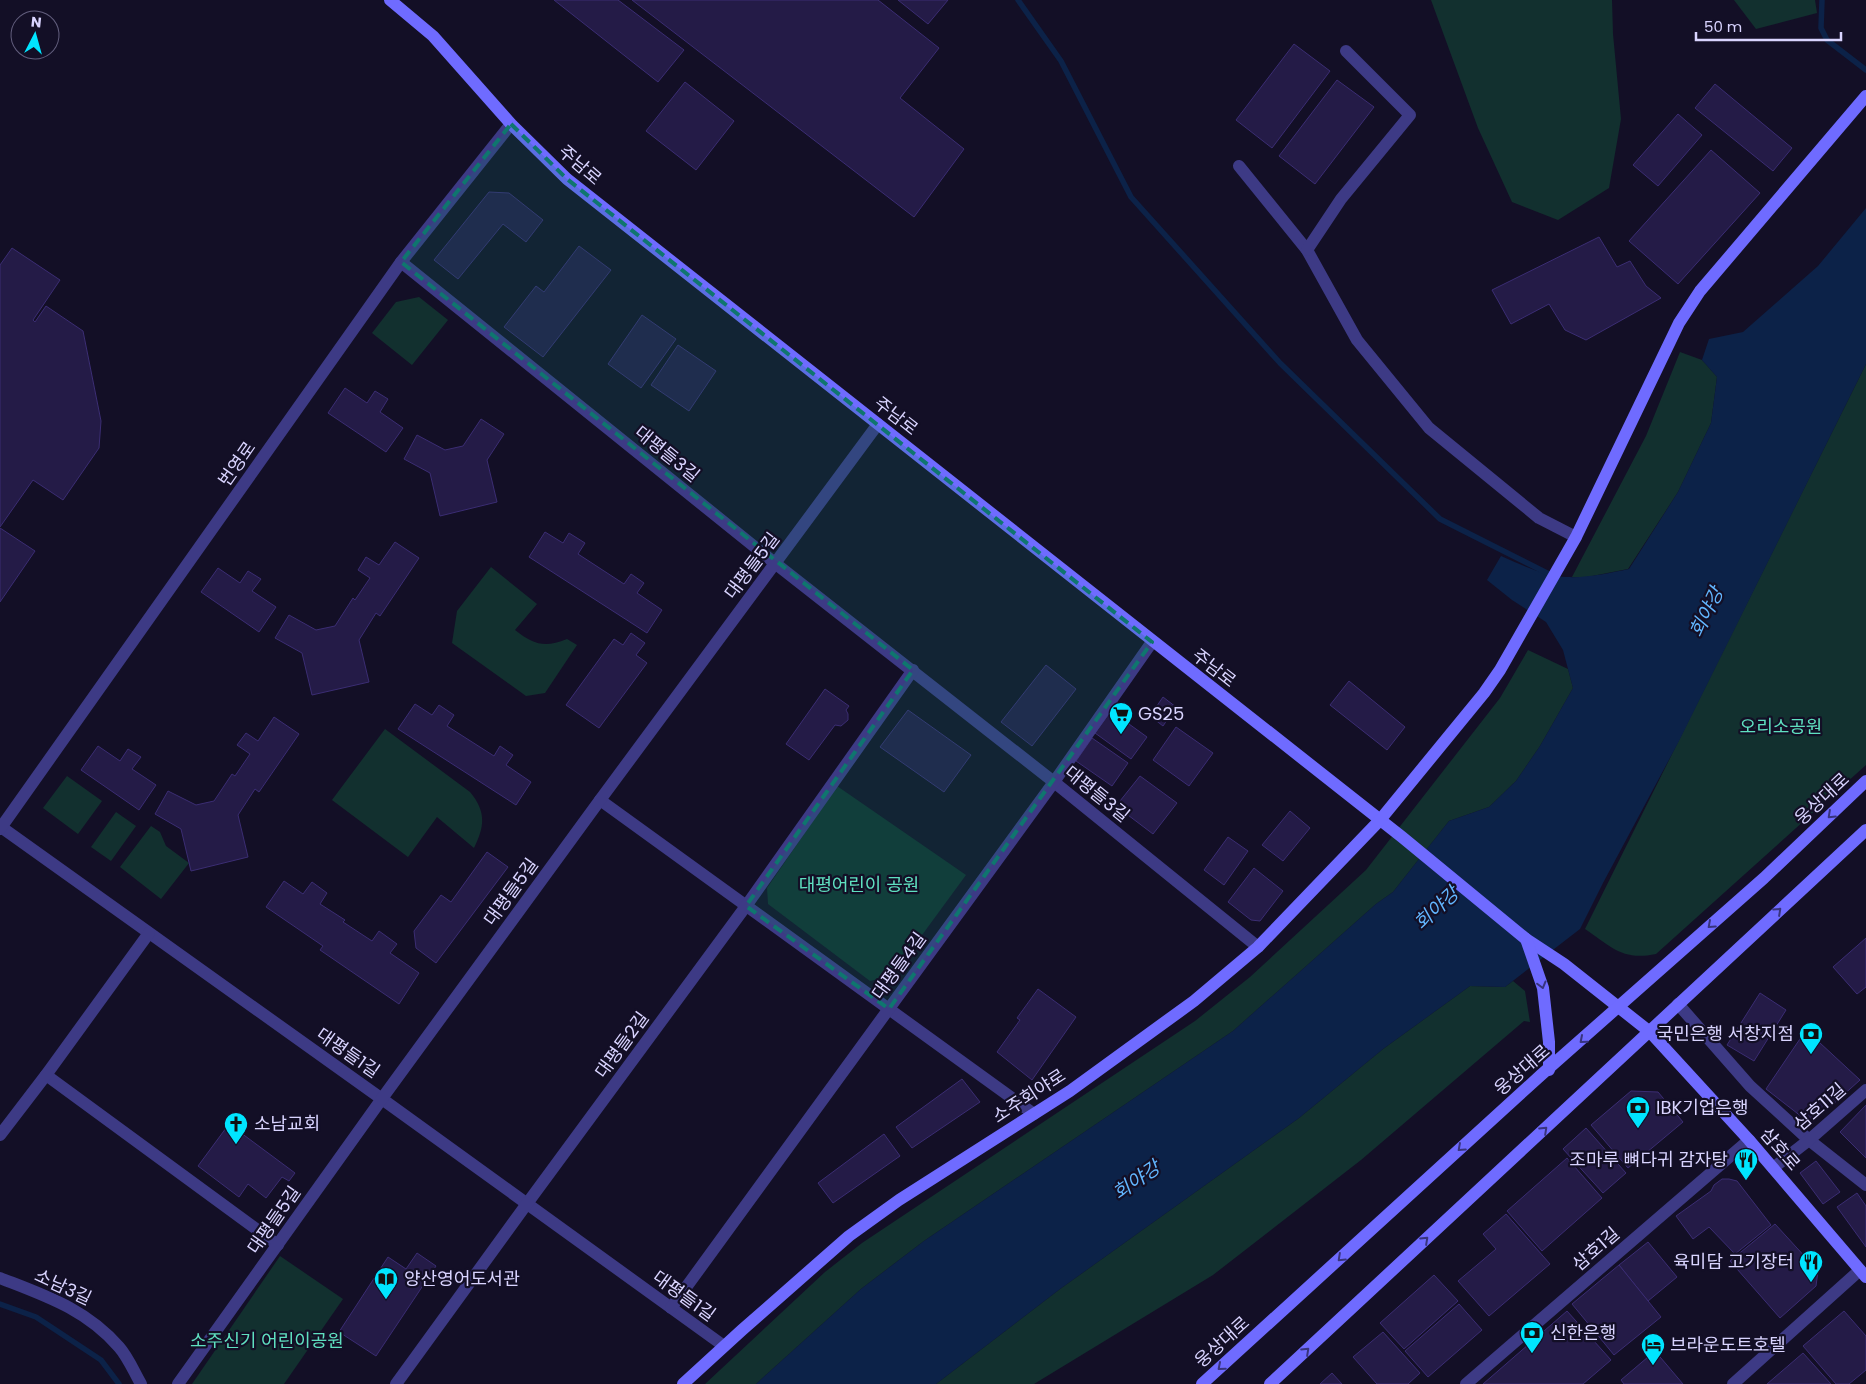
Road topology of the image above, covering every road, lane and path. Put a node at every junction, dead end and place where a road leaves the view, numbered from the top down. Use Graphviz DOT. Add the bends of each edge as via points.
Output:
graph roads {
  1 [pos="390,0"];
  2 [pos="1346,51"];
  3 [pos="1866,96"];
  4 [pos="510,124"];
  5 [pos="1240,166"];
  6 [pos="1307,250"];
  7 [pos="401,262"];
  8 [pos="878,424"];
  9 [pos="1573,541"];
  10 [pos="776,564"];
  11 [pos="1152,642"];
  12 [pos="913,670"];
  13 [pos="1054,782"];
  14 [pos="1866,782"];
  15 [pos="600,800"];
  16 [pos="1380,820"];
  17 [pos="1,828"];
  18 [pos="1866,830"];
  19 [pos="746,906"];
  20 [pos="149,933"];
  21 [pos="1526,939"];
  22 [pos="1258,946"];
  23 [pos="1678,1004"];
  24 [pos="1619,1008"];
  25 [pos="888,1009"];
  26 [pos="1650,1032"];
  27 [pos="1549,1070"];
  28 [pos="46,1075"];
  29 [pos="1866,1090"];
  30 [pos="382,1099"];
  31 [pos="1034,1114"];
  32 [pos="0,1135"];
  33 [pos="1749,1140"];
  34 [pos="1810,1140"];
  35 [pos="1773,1168"];
  36 [pos="1866,1185"];
  37 [pos="526,1205"];
  38 [pos="278,1245"];
  39 [pos="1863,1274"];
  40 [pos="0,1278"];
  41 [pos="671,1308"];
  42 [pos="724,1346"];
  43 [pos="141,1384"];
  44 [pos="178,1384"];
  45 [pos="396,1384"];
  46 [pos="684,1384"];
  47 [pos="1202,1384"];
  48 [pos="1270,1384"];
  49 [pos="1466,1384"];
  50 [pos="1733,1384"];
  1 -- 4 [label="main road, 주남로" via="433,36"];
  2 -- 6 [label="street" via="1410,115 1341,199"];
  3 -- 9 [label="main road, 소주회야로" via="1700,291 1679,323"];
  4 -- 7 [label="street, 번영로"];
  4 -- 8 [label="main road, 주남로" via="568,180"];
  5 -- 6 [label="street"];
  6 -- 9 [label="street" via="1357,340 1429,428 1539,518"];
  7 -- 10 [label="street, 대평들3길"];
  7 -- 17 [label="street, 번영로"];
  8 -- 10 [label="street, 대평들5길"];
  8 -- 11 [label="main road, 주남로"];
  9 -- 16 [label="main road, 소주회야로" via="1500,670"];
  10 -- 12 [label="street, 대평들3길"];
  10 -- 15 [label="street, 대평들5길"];
  11 -- 13 [label="street, 대평들4길"];
  11 -- 16 [label="main road, 주남로"];
  12 -- 13 [label="street, 대평들3길"];
  12 -- 19 [label="street"];
  13 -- 22 [label="street, 대평들3길"];
  13 -- 25 [label="street, 대평들4길"];
  14 -- 24 [label="main road, 웅상대로, one-way"];
  15 -- 19 [label="street"];
  15 -- 30 [label="street, 대평들5길"];
  16 -- 21 [label="main road, 주남로"];
  16 -- 22 [label="main road, 소주회야로"];
  17 -- 20 [label="street, 대평들1길"];
  23 -- 18 [label="main road, one-way"];
  19 -- 25 [label="street"];
  19 -- 37 [label="street, 대평들2길"];
  20 -- 28 [label="street"];
  20 -- 30 [label="street, 대평들1길"];
  21 -- 24 [label="main road, 삼호로" via="1564,964"];
  21 -- 27 [label="main road, one-way" via="1543,988"];
  22 -- 31 [label="main road, 소주회야로" via="1194,1001"];
  23 -- 26 [label="main road"];
  23 -- 34 [label="street" via="1750,1086"];
  24 -- 26 [label="main road, 삼호로"];
  24 -- 27 [label="main road, 웅상대로, one-way"];
  25 -- 31 [label="street"];
  25 -- 41 [label="street, 대평들4길"];
  26 -- 33 [label="main road, 삼호로"];
  48 -- 26 [label="main road, one-way"];
  27 -- 47 [label="main road, 웅상대로, one-way"];
  28 -- 32 [label="street"];
  28 -- 38 [label="street"];
  29 -- 34 [label="street, 삼호11길"];
  30 -- 37 [label="street, 대평들1길"];
  30 -- 38 [label="street, 대평들5길"];
  31 -- 42 [label="main road, 소주회야로" via="848,1236"];
  33 -- 35 [label="main road, 삼호로"];
  33 -- 49 [label="street, 삼호1길"];
  34 -- 35 [label="street, 삼호11길"];
  34 -- 36 [label="street"];
  35 -- 39 [label="main road, 삼호로"];
  37 -- 41 [label="street, 대평들1길"];
  37 -- 45 [label="street"];
  38 -- 44 [label="street, 대평들5길"];
  39 -- 50 [label="street, 삼호로"];
  40 -- 43 [label="street, 소남3길" via="53,1299 90,1319 120,1348"];
  41 -- 42 [label="street, 대평들1길"];
  42 -- 46 [label="main road, 소주회야로"];
}
